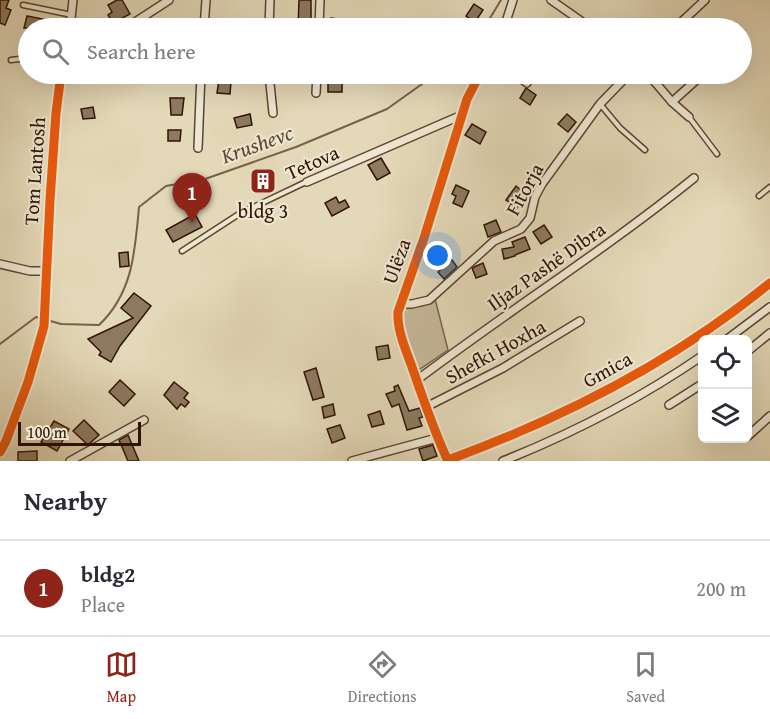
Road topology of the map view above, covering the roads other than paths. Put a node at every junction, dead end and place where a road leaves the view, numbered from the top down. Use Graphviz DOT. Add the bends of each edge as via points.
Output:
graph roads {
  1 [pos="73,0"];
  2 [pos="169,0"];
  3 [pos="206,0"];
  4 [pos="270,0"];
  5 [pos="320,0"];
  6 [pos="513,0"];
  7 [pos="551,0"];
  8 [pos="705,0"];
  9 [pos="23,5"];
  10 [pos="72,15"];
  11 [pos="72,18"];
  12 [pos="141,18"];
  13 [pos="205,18"];
  14 [pos="269,18"];
  15 [pos="319,18"];
  16 [pos="507,18"];
  17 [pos="577,18"];
  18 [pos="686,18"];
  19 [pos="18,59"];
  20 [pos="10,60"];
  21 [pos="61,84"];
  22 [pos="201,84"];
  23 [pos="269,84"];
  24 [pos="316,84"];
  25 [pos="475,84"];
  26 [pos="619,84"];
  27 [pos="657,84"];
  28 [pos="692,84"];
  29 [pos="316,93"];
  30 [pos="672,102"];
  31 [pos="600,104"];
  32 [pos="273,113"];
  33 [pos="462,116"];
  34 [pos="689,117"];
  35 [pos="198,148"];
  36 [pos="645,150"];
  37 [pos="717,154"];
  38 [pos="694,178"];
  39 [pos="307,182"];
  40 [pos="770,187"];
  41 [pos="759,196"];
  42 [pos="182,252"];
  43 [pos="0,264"];
  44 [pos="46,271"];
  45 [pos="770,283"];
  46 [pos="400,304"];
  47 [pos="770,307"];
  48 [pos="580,321"];
  49 [pos="770,333"];
  50 [pos="732,335"];
  51 [pos="752,347"];
  52 [pos="698,358"];
  53 [pos="417,380"];
  54 [pos="698,387"];
  55 [pos="669,405"];
  56 [pos="426,407"];
  57 [pos="770,416"];
  58 [pos="144,420"];
  59 [pos="752,432"];
  60 [pos="437,438"];
  61 [pos="0,452"];
  62 [pos="70,461"];
  63 [pos="352,461"];
  64 [pos="448,461"];
  65 [pos="503,461"];
  1 -- 10 [label="street"];
  2 -- 12 [label="street"];
  3 -- 13 [label="street"];
  4 -- 14 [label="street"];
  5 -- 15 [label="street"];
  6 -- 16 [label="street"];
  7 -- 17 [label="street"];
  8 -- 18 [label="street"];
  9 -- 10 [label="lane"];
  10 -- 11 [label="street"];
  19 -- 20 [label="lane"];
  21 -- 44 [label="street, Tom Lantosh"];
  22 -- 35 [label="street"];
  23 -- 32 [label="street"];
  24 -- 29 [label="street"];
  25 -- 33 [label="street, Ulëza"];
  26 -- 31 [label="street, Fitorja"];
  27 -- 30 [label="street"];
  28 -- 30 [label="street"];
  30 -- 34 [label="street"];
  31 -- 36 [label="lane"];
  31 -- 46 [label="street, Fitorja" via="538,190 526,224 494,241 429,300"];
  33 -- 39 [label="street, Tetova"];
  33 -- 46 [label="street, Ulëza"];
  34 -- 37 [label="lane"];
  38 -- 53 [label="street, Iljaz Pashë Dibra"];
  39 -- 42 [label="lane, Tetova" via="239,214"];
  40 -- 41 [label="lane"];
  43 -- 44 [label="street"];
  44 -- 61 [label="street, Tom Lantosh" via="44,326 28,382"];
  45 -- 64 [label="street, Gmica" via="740,308 612,387 536,425"];
  46 -- 53 [label="street, Ulëza" via="399,328"];
  47 -- 50 [label="street"];
  48 -- 56 [label="street, Shefki Hoxha" via="503,368"];
  49 -- 51 [label="street"];
  52 -- 65 [label="street" via="624,404"];
  53 -- 56 [label="street, Ulëza"];
  54 -- 55 [label="street"];
  56 -- 60 [label="street, Ulëza"];
  57 -- 59 [label="street"];
  58 -- 62 [label="street"];
  60 -- 63 [label="street"];
  60 -- 64 [label="street, Ulëza"];
}
